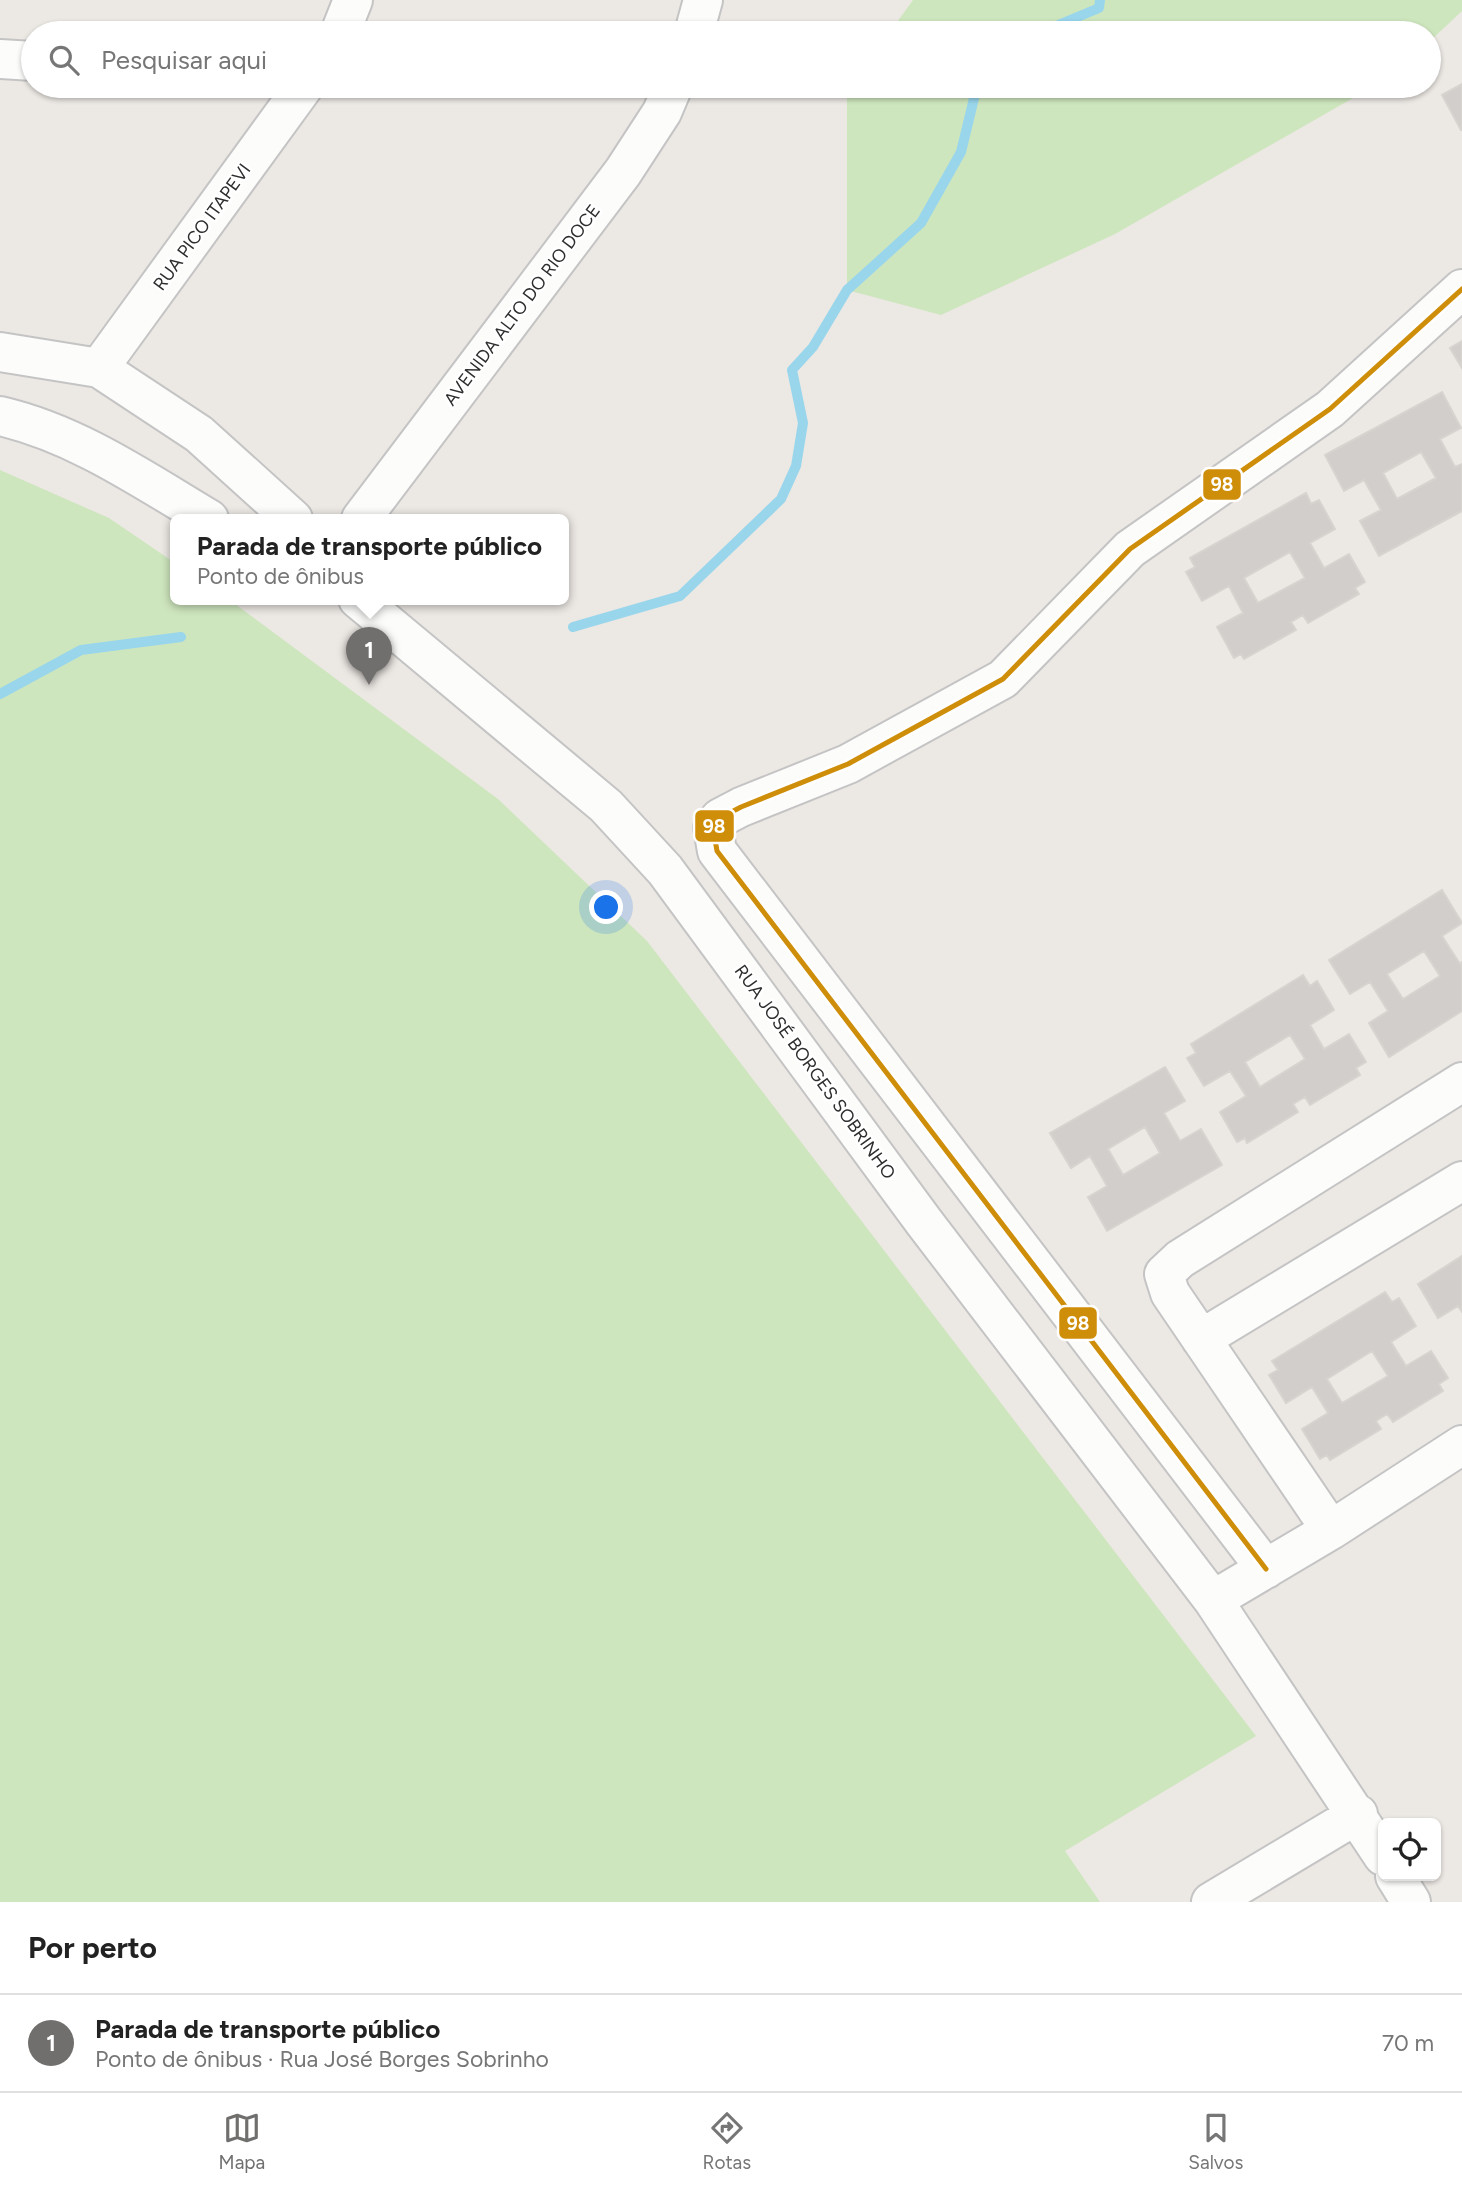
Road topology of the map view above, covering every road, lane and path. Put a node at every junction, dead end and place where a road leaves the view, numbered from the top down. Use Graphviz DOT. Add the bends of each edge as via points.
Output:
graph roads {
  1 [pos="354,0"];
  2 [pos="703,0"];
  3 [pos="345,21"];
  4 [pos="697,21"];
  5 [pos="0,59"];
  6 [pos="21,60"];
  7 [pos="295,98"];
  8 [pos="668,98"];
  9 [pos="1462,289"];
  10 [pos="0,352"];
  11 [pos="99,369"];
  12 [pos="0,416"];
  13 [pos="201,514"];
  14 [pos="287,514"];
  15 [pos="365,514"];
  16 [pos="365,605"];
  17 [pos="1462,1082"];
  18 [pos="1462,1181"];
  19 [pos="1201,1339"];
  20 [pos="1462,1445"];
  21 [pos="1331,1530"];
  22 [pos="1266,1569"];
  23 [pos="1213,1600"];
  24 [pos="1358,1814"];
  25 [pos="1378,1848"];
  26 [pos="1398,1881"];
  27 [pos="1211,1902"];
  28 [pos="1411,1902"];
  1 -- 3 [label="street"];
  2 -- 4 [label="street"];
  5 -- 6 [label="street"];
  7 -- 11 [label="street, RUA PICO ITAPEVI"];
  8 -- 15 [label="street, AVENIDA ALTO DO RIO DOCE" via="623,172"];
  9 -- 22 [label="street" via="1330,409 1130,549 1003,679 848,764 741,807 720,818 713,828 717,851"];
  10 -- 11 [label="street"];
  11 -- 14 [label="street" via="199,434"];
  12 -- 13 [label="street" via="33,424 105,456"];
  16 -- 23 [label="street, RUA JOSÉ BORGES SOBRINHO" via="606,806 665,870 924,1222"];
  17 -- 19 [label="street" via="1166,1269 1170,1293"];
  18 -- 19 [label="street"];
  19 -- 21 [label="street"];
  20 -- 21 [label="street"];
  21 -- 22 [label="street"];
  22 -- 23 [label="street"];
  23 -- 24 [label="street, RUA JOSÉ BORGES SOBRINHO"];
  24 -- 25 [label="street, RUA JOSÉ BORGES SOBRINHO"];
  24 -- 27 [label="street"];
  26 -- 28 [label="street"];
}
